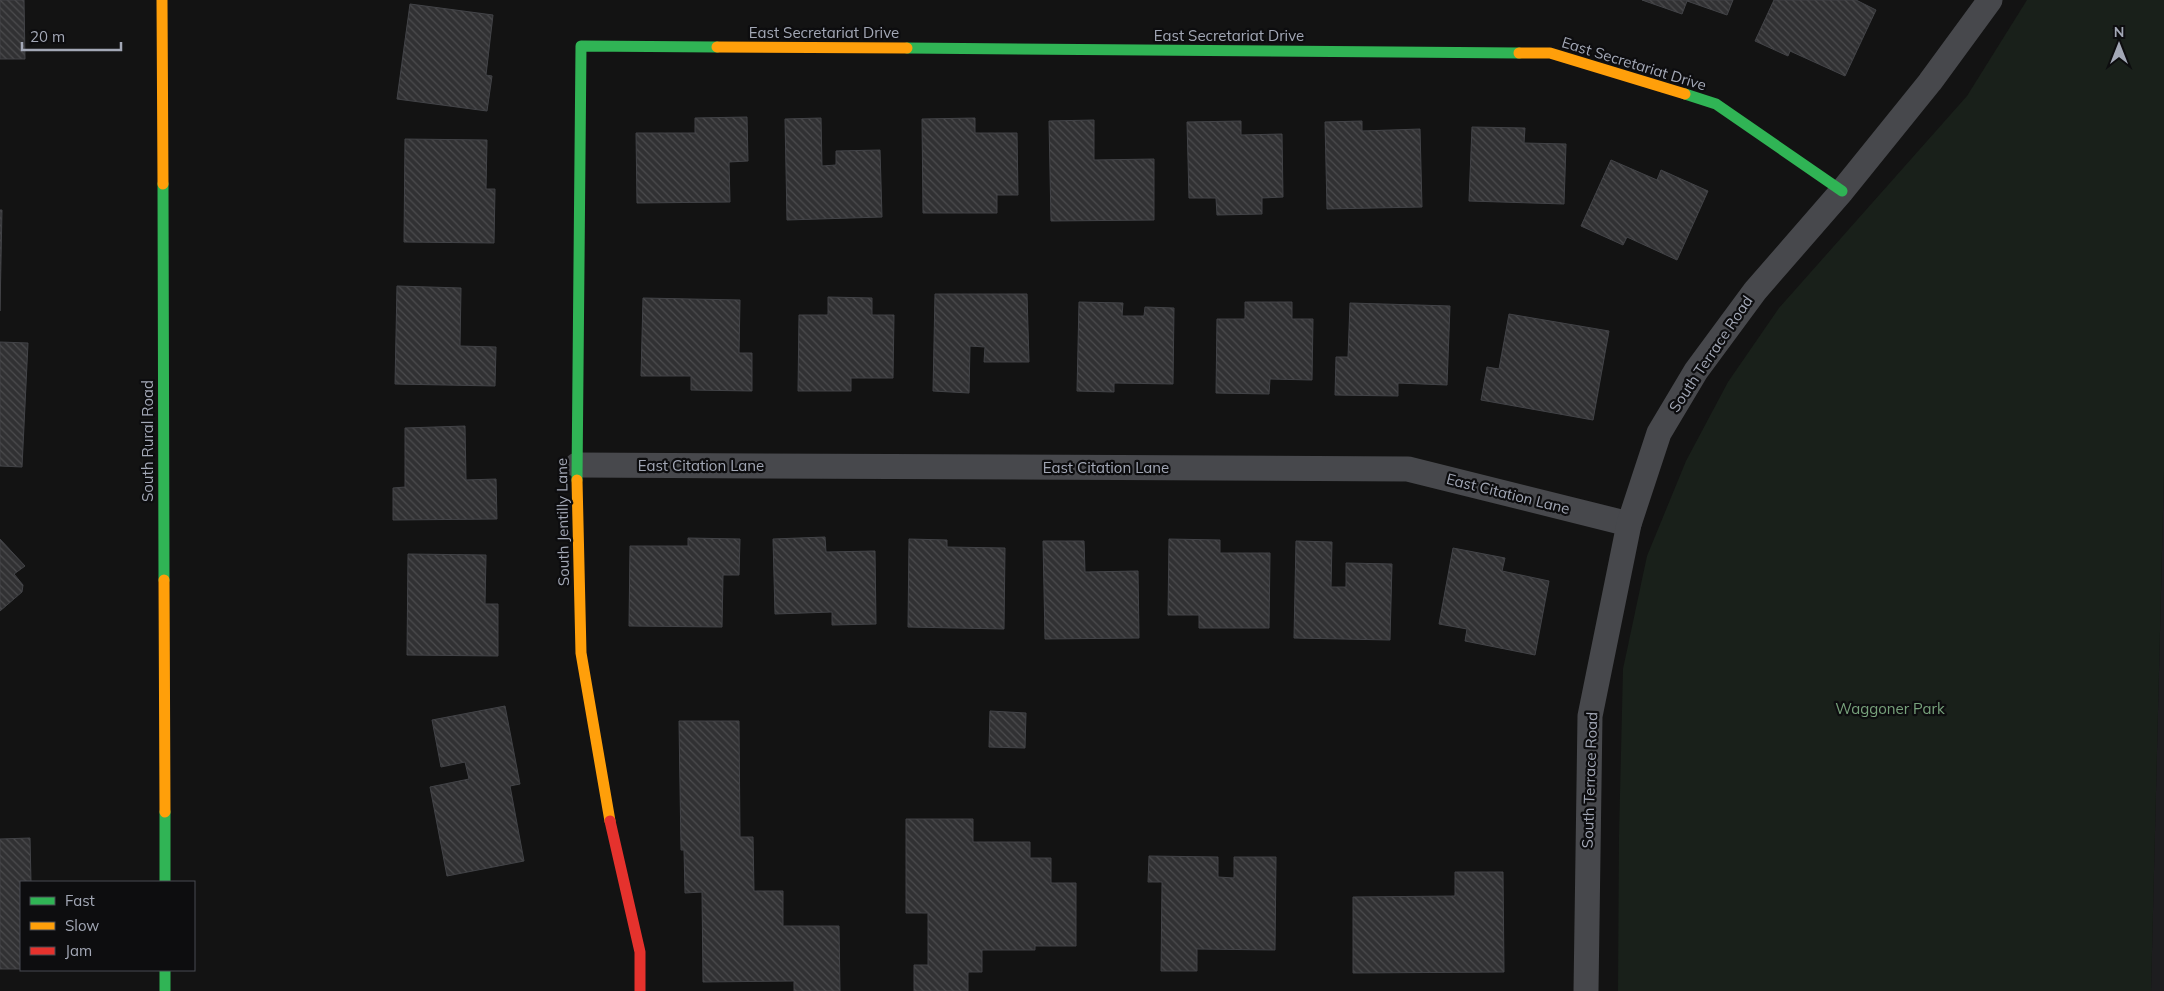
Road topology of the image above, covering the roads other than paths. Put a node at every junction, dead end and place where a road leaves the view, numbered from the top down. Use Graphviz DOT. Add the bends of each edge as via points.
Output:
graph roads {
  1 [pos="162,0"];
  2 [pos="1990,0"];
  3 [pos="581,46"];
  4 [pos="1842,191"];
  5 [pos="577,465"];
  6 [pos="1629,524"];
  7 [pos="165,881"];
  8 [pos="165,971"];
  9 [pos="165,991"];
  10 [pos="640,991"];
  11 [pos="1586,991"];
  1 -- 7 [label="street, South Rural Road"];
  2 -- 4 [label="street, South Terrace Road" via="1930,82"];
  3 -- 4 [label="street, East Secretariat Drive" via="1550,53 1716,104"];
  3 -- 5 [label="street, South Jentilly Lane"];
  4 -- 6 [label="street, South Terrace Road" via="1754,291 1696,371 1659,433"];
  5 -- 6 [label="street, East Citation Lane" via="1408,469"];
  5 -- 10 [label="street, South Jentilly Lane" via="581,654 604,795 640,952"];
  6 -- 11 [label="street, South Terrace Road" via="1590,716"];
  8 -- 9 [label="street"];
}
